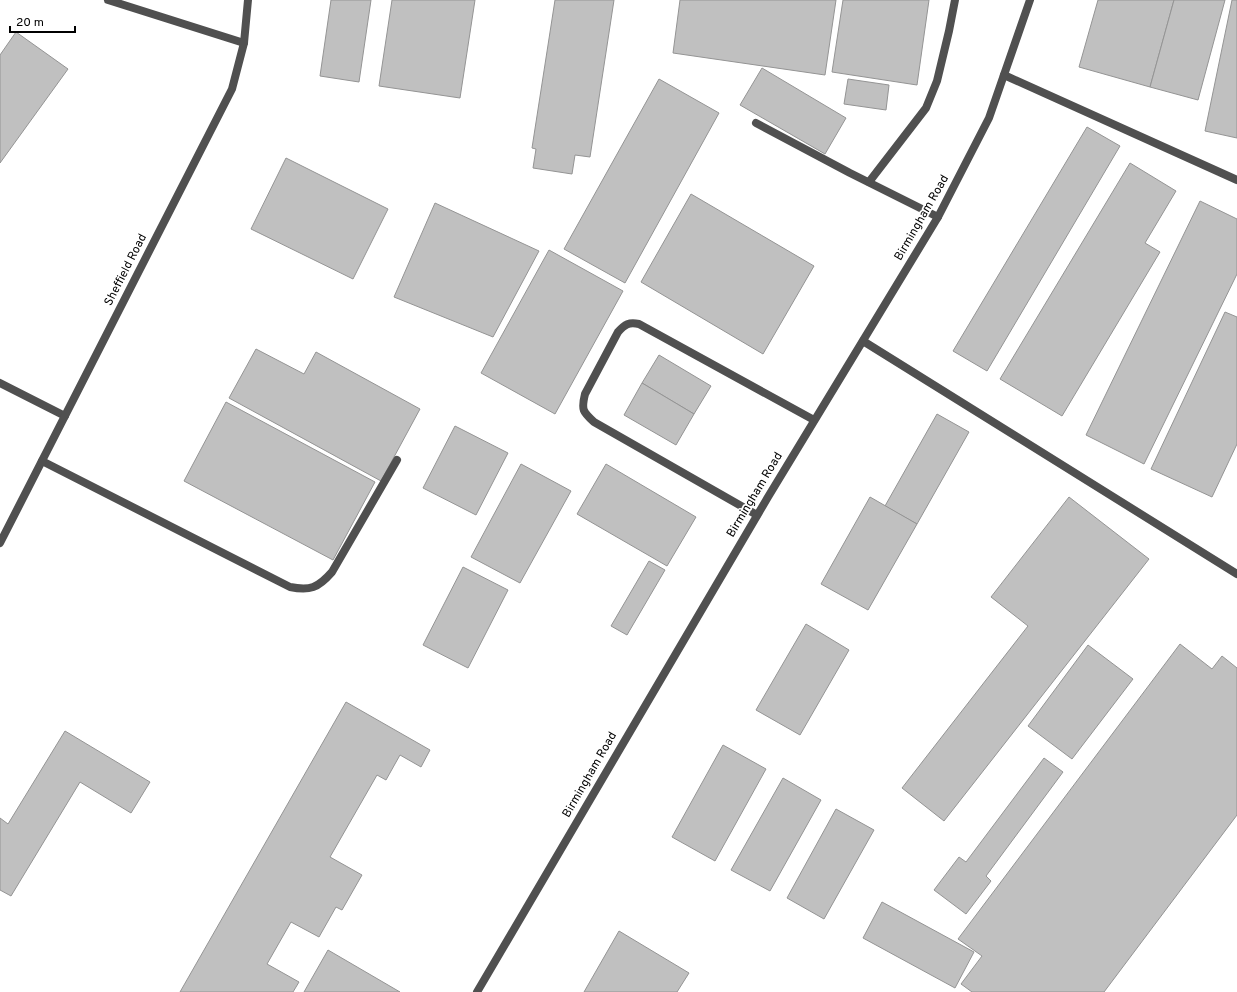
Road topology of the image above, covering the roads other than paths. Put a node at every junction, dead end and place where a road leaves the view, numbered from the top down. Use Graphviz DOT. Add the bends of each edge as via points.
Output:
graph roads {
  1 [pos="108,0"];
  2 [pos="248,0"];
  3 [pos="955,0"];
  4 [pos="1030,0"];
  5 [pos="244,43"];
  6 [pos="1004,75"];
  7 [pos="756,123"];
  8 [pos="1237,180"];
  9 [pos="869,182"];
  10 [pos="938,217"];
  11 [pos="863,341"];
  12 [pos="0,382"];
  13 [pos="65,416"];
  14 [pos="814,420"];
  15 [pos="397,460"];
  16 [pos="42,461"];
  17 [pos="757,515"];
  18 [pos="0,543"];
  19 [pos="1237,574"];
  20 [pos="477,992"];
  1 -- 5 [label="street"];
  2 -- 5 [label="street, Sheffield Road"];
  3 -- 9 [label="street" via="937,81 926,108"];
  4 -- 6 [label="street, Birmingham Road"];
  5 -- 13 [label="street, Sheffield Road" via="232,89"];
  6 -- 8 [label="street"];
  6 -- 10 [label="street, Birmingham Road" via="989,118"];
  7 -- 9 [label="street"];
  9 -- 10 [label="street"];
  10 -- 11 [label="street, Birmingham Road"];
  11 -- 14 [label="street, Birmingham Road"];
  11 -- 19 [label="street"];
  12 -- 13 [label="street"];
  13 -- 16 [label="street, Sheffield Road"];
  14 -- 17 [label="street, Birmingham Road"];
  14 -- 17 [label="street" via="639,324 628,323 618,332 585,394 583,410 587,416"];
  15 -- 16 [label="street" via="332,572 321,584 308,589 290,587"];
  16 -- 18 [label="street, Sheffield Road"];
  17 -- 20 [label="street, Birmingham Road"];
}
